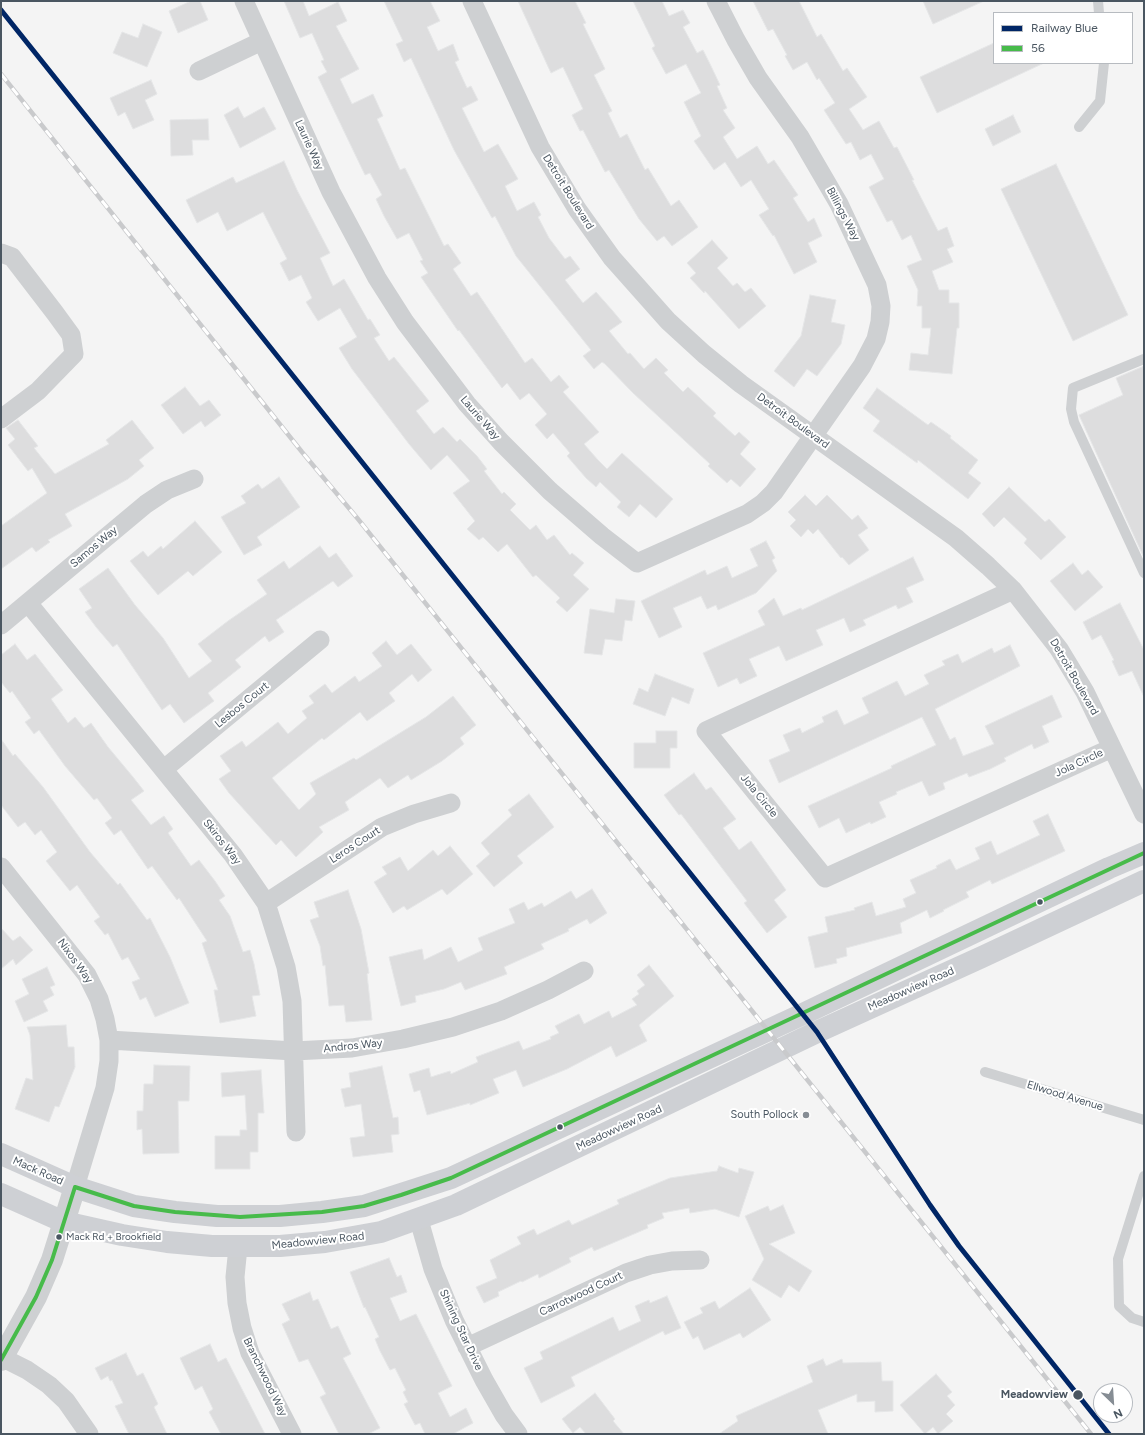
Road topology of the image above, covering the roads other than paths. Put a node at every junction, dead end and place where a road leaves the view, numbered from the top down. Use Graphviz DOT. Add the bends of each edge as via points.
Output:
graph roads {
  1 [pos="244,1"];
  2 [pos="472,1"];
  3 [pos="716,1"];
  4 [pos="1098,1"];
  5 [pos="1100,12"];
  6 [pos="262,41"];
  7 [pos="1104,64"];
  8 [pos="198,71"];
  9 [pos="1079,127"];
  10 [pos="1,253"];
  11 [pos="1144,359"];
  12 [pos="1,419"];
  13 [pos="814,436"];
  14 [pos="194,478"];
  15 [pos="1144,573"];
  16 [pos="1013,590"];
  17 [pos="28,603"];
  18 [pos="1,625"];
  19 [pos="320,640"];
  20 [pos="1112,748"];
  21 [pos="164,769"];
  22 [pos="451,803"];
  23 [pos="1144,814"];
  24 [pos="1144,853"];
  25 [pos="4,878"];
  26 [pos="1144,881"];
  27 [pos="266,903"];
  28 [pos="584,971"];
  29 [pos="109,1040"];
  30 [pos="294,1051"];
  31 [pos="985,1072"];
  32 [pos="1144,1120"];
  33 [pos="296,1132"];
  34 [pos="1,1154"];
  35 [pos="1144,1176"];
  36 [pos="75,1187"];
  37 [pos="1,1194"];
  38 [pos="419,1220"];
  39 [pos="64,1222"];
  40 [pos="238,1247"];
  41 [pos="700,1260"];
  42 [pos="1144,1322"];
  43 [pos="467,1347"];
  44 [pos="2,1359"];
  45 [pos="89,1434"];
  46 [pos="292,1434"];
  47 [pos="518,1434"];
  1 -- 6 [label="street, Laurie Way"];
  2 -- 13 [label="street, Detroit Boulevard" via="540,147 577,210 612,258 668,321 704,354"];
  3 -- 13 [label="street, Billings Way" via="758,78 820,170 878,285 881,306 876,339 862,366"];
  4 -- 5 [label="lane"];
  6 -- 8 [label="street"];
  6 -- 13 [label="street, Laurie Way" via="352,233 377,278 418,340 467,404 550,491 637,563 747,514 763,503 774,492"];
  7 -- 9 [label="lane" via="1100,101"];
  10 -- 12 [label="street" via="12,257 71,335 74,354 38,391"];
  11 -- 15 [label="lane" via="1073,388 1071,409 1074,422"];
  13 -- 16 [label="street, Detroit Boulevard" via="956,538"];
  14 -- 17 [label="street, Samos Way" via="167,490 146,504"];
  16 -- 20 [label="street, Detroit Boulevard" via="1059,649 1085,692"];
  16 -- 20 [label="street, Jola Circle" via="706,732 825,878"];
  17 -- 18 [label="street, Samos Way"];
  17 -- 21 [label="street, Skiros Way"];
  19 -- 21 [label="street, Lesbos Court"];
  20 -- 23 [label="street, Detroit Boulevard"];
  21 -- 27 [label="street, Skiros Way" via="234,856"];
  22 -- 27 [label="street, Leros Court" via="382,827"];
  24 -- 36 [label="main road, Meadowview Road" via="458,1174 401,1195 364,1206 322,1212 240,1217 134,1206"];
  25 -- 29 [label="street, Nixos Way" via="87,975 99,999"];
  26 -- 38 [label="main road, Meadowview Road" via="817,1032 456,1205"];
  27 -- 30 [label="street, Skiros Way" via="286,967 292,1001"];
  28 -- 30 [label="street, Andros Way" via="501,1011 453,1028 403,1040 352,1048"];
  29 -- 30 [label="street, Andros Way"];
  29 -- 36 [label="street, Nixos Way" via="106,1088"];
  30 -- 33 [label="street, Skiros Way"];
  31 -- 32 [label="lane, Ellwood Avenue"];
  34 -- 36 [label="main road, Mack Road"];
  35 -- 42 [label="lane" via="1118,1259 1118,1306 1132,1318"];
  36 -- 39 [label="street"];
  37 -- 39 [label="main road"];
  38 -- 40 [label="main road, Meadowview Road" via="381,1232 325,1242"];
  38 -- 43 [label="street, Shining Star Drive" via="433,1269"];
  39 -- 40 [label="main road, Meadowview Road" via="167,1242"];
  39 -- 44 [label="street" via="36,1298"];
  40 -- 46 [label="street, Branchwood Way" via="235,1277 242,1328 250,1353"];
  41 -- 43 [label="street, Carrotwood Court" via="664,1262 626,1273"];
  43 -- 47 [label="street, Shining Star Drive" via="504,1416"];
  44 -- 45 [label="street" via="27,1370 49,1385 66,1401"];
}
